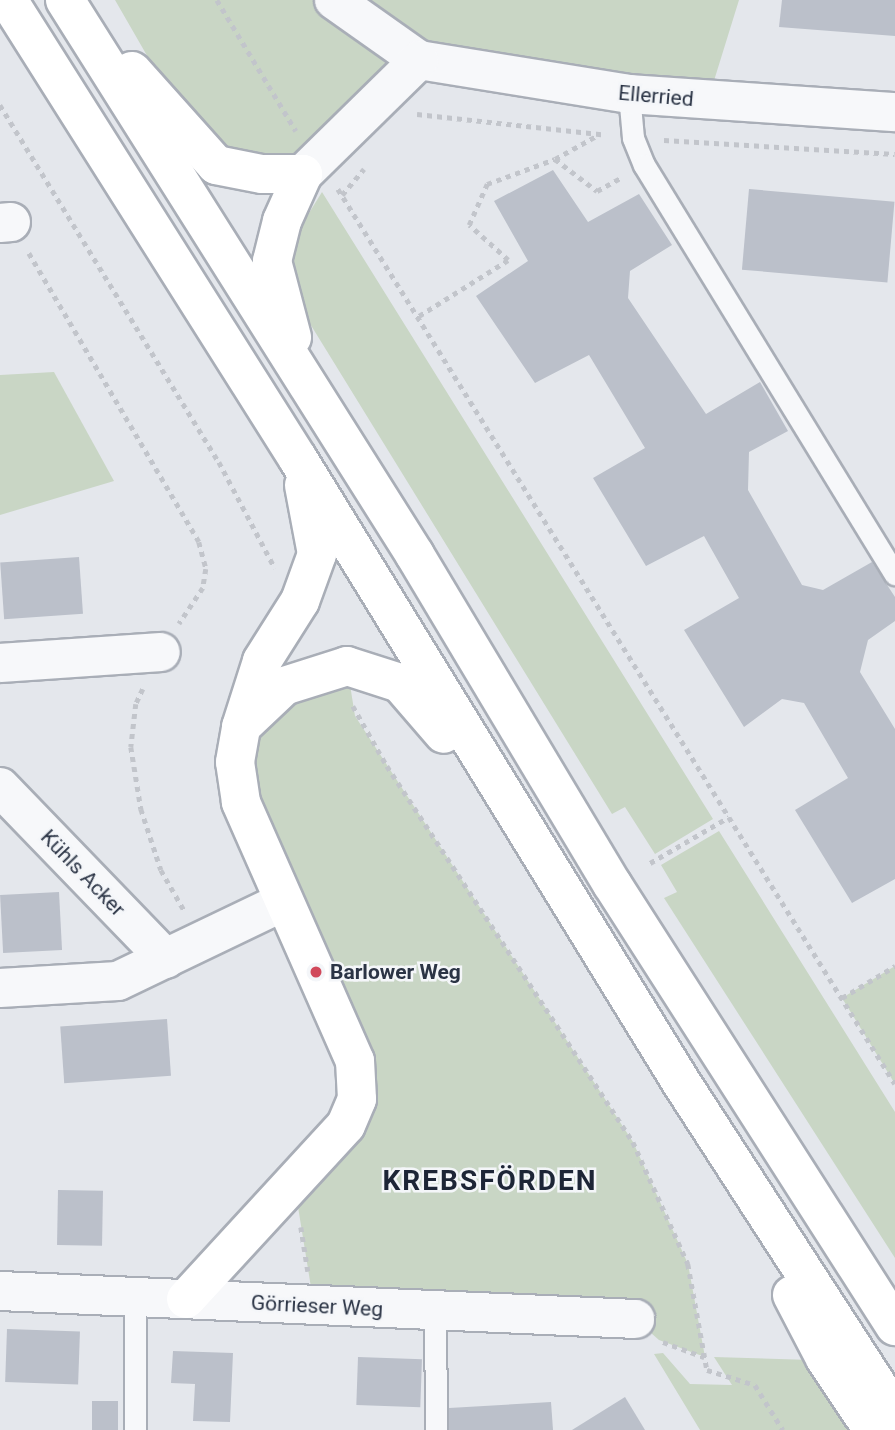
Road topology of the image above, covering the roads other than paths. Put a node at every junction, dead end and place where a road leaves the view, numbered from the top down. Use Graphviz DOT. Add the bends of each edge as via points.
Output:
graph roads {
  1 [pos="8,0"];
  2 [pos="65,0"];
  3 [pos="71,0"];
  4 [pos="334,0"];
  5 [pos="419,60"];
  6 [pos="629,94"];
  7 [pos="895,113"];
  8 [pos="309,168"];
  9 [pos="302,373"];
  10 [pos="298,458"];
  11 [pos="895,573"];
  12 [pos="161,652"];
  13 [pos="0,663"];
  14 [pos="241,727"];
  15 [pos="0,787"];
  16 [pos="514,815"];
  17 [pos="283,902"];
  18 [pos="166,959"];
  19 [pos="0,988"];
  20 [pos="724,1063"];
  21 [pos="681,1082"];
  22 [pos="895,1282"];
  23 [pos="0,1291"];
  24 [pos="135,1298"];
  25 [pos="186,1299"];
  26 [pos="435,1311"];
  27 [pos="635,1319"];
  28 [pos="895,1326"];
  29 [pos="895,1413"];
  30 [pos="135,1430"];
  31 [pos="436,1430"];
  32 [pos="873,1430"];
  1 -- 10 [label="highway"];
  2 -- 9 [label="highway"];
  3 -- 8 [label="highway" via="216,165 262,174"];
  4 -- 5 [label="street, Ellerried"];
  5 -- 6 [label="street, Ellerried"];
  5 -- 8 [label="street"];
  6 -- 7 [label="street, Ellerried"];
  6 -- 11 [label="lane" via="633,138 644,165"];
  8 -- 9 [label="highway" via="282,221 272,261"];
  9 -- 20 [label="highway"];
  10 -- 14 [label="highway" via="317,554 300,601 262,662"];
  10 -- 16 [label="highway"];
  12 -- 13 [label="street"];
  14 -- 16 [label="highway" via="284,686 347,666 400,683"];
  14 -- 17 [label="highway" via="235,762 241,802"];
  15 -- 18 [label="street, Kühls Acker"];
  16 -- 21 [label="highway"];
  17 -- 18 [label="street"];
  17 -- 25 [label="highway" via="355,1061 358,1099 346,1125"];
  18 -- 19 [label="street" via="118,981"];
  20 -- 22 [label="highway"];
  20 -- 28 [label="highway"];
  21 -- 29 [label="highway"];
  21 -- 32 [label="highway" via="825,1358"];
  23 -- 24 [label="street, Görrieser Weg"];
  24 -- 25 [label="street, Görrieser Weg"];
  24 -- 30 [label="lane"];
  25 -- 26 [label="street, Görrieser Weg"];
  26 -- 27 [label="street, Görrieser Weg"];
  26 -- 31 [label="lane"];
}
